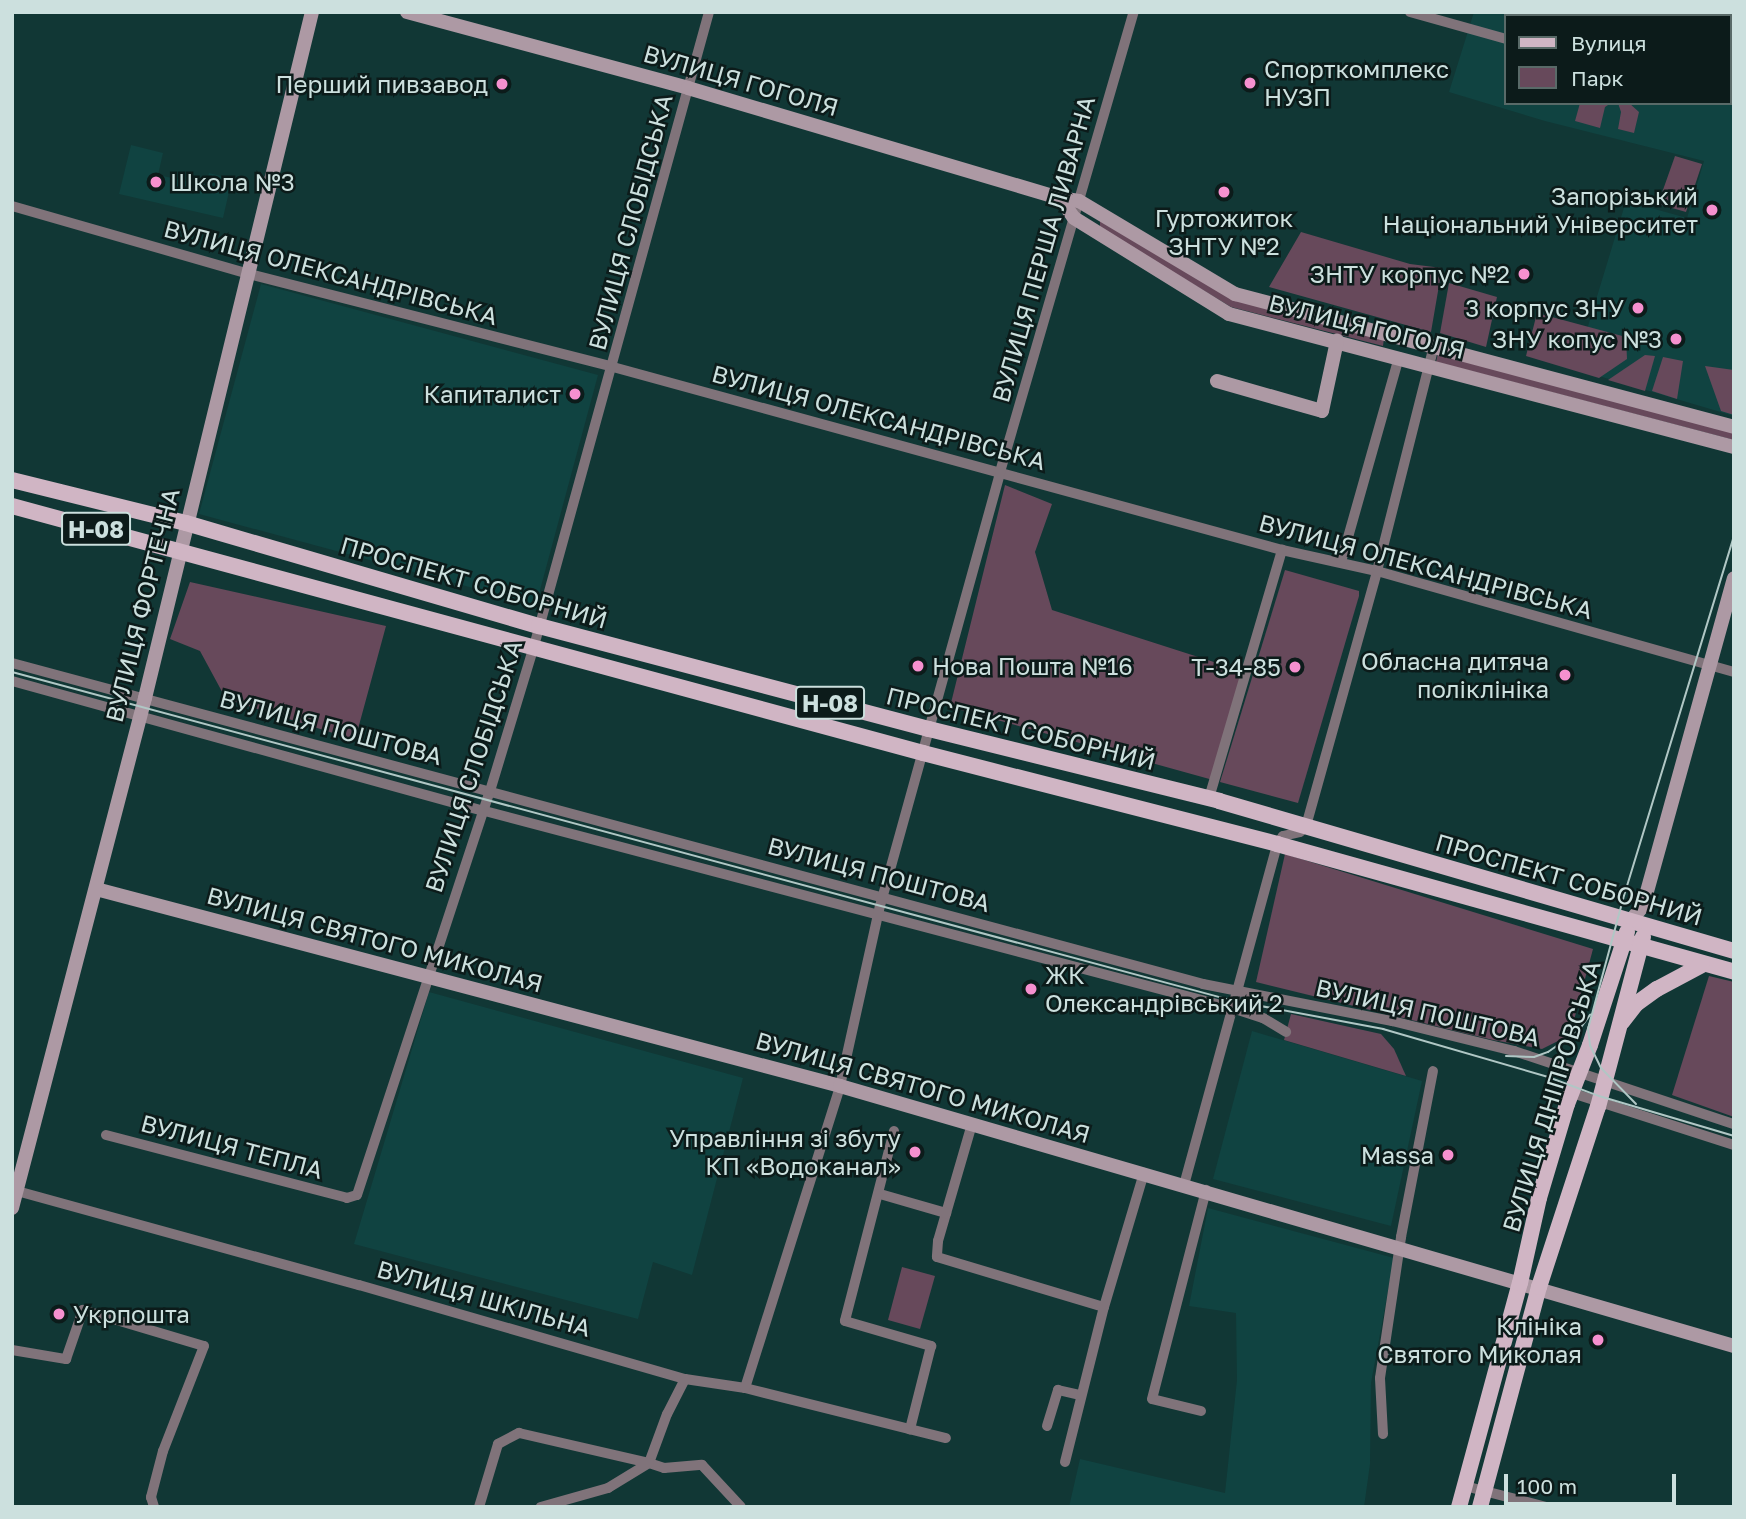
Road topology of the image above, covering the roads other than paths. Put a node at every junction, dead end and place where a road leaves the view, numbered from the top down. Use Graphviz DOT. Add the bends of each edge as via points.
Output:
graph roads {
  1 [pos="312,12"];
  2 [pos="407,12"];
  3 [pos="709,12"];
  4 [pos="1134,12"];
  5 [pos="1410,12"];
  6 [pos="1504,38"];
  7 [pos="688,88"];
  8 [pos="1060,198"];
  9 [pos="1079,201"];
  10 [pos="12,206"];
  11 [pos="1074,219"];
  12 [pos="249,274"];
  13 [pos="1337,341"];
  14 [pos="1434,346"];
  15 [pos="1399,357"];
  16 [pos="1430,365"];
  17 [pos="613,367"];
  18 [pos="1217,381"];
  19 [pos="1734,427"];
  20 [pos="1734,447"];
  21 [pos="1000,472"];
  22 [pos="12,480"];
  23 [pos="12,506"];
  24 [pos="186,523"];
  25 [pos="1282,550"];
  26 [pos="180,551"];
  27 [pos="1341,562"];
  28 [pos="1377,571"];
  29 [pos="1734,578"];
  30 [pos="539,626"];
  31 [pos="534,646"];
  32 [pos="12,663"];
  33 [pos="1709,665"];
  34 [pos="1734,672"];
  35 [pos="12,681"];
  36 [pos="145,698"];
  37 [pos="138,717"];
  38 [pos="929,729"];
  39 [pos="923,752"];
  40 [pos="490,791"];
  41 [pos="1209,798"];
  42 [pos="481,810"];
  43 [pos="1306,826"];
  44 [pos="1277,844"];
  45 [pos="96,889"];
  46 [pos="884,896"];
  47 [pos="879,914"];
  48 [pos="1639,922"];
  49 [pos="1623,942"];
  50 [pos="1641,947"];
  51 [pos="1734,951"];
  52 [pos="1702,965"];
  53 [pos="1734,972"];
  54 [pos="427,976"];
  55 [pos="1239,991"];
  56 [pos="1232,1008"];
  57 [pos="1618,1027"];
  58 [pos="1286,1032"];
  59 [pos="1433,1071"];
  60 [pos="1580,1073"];
  61 [pos="1603,1082"];
  62 [pos="840,1086"];
  63 [pos="1572,1093"];
  64 [pos="1598,1102"];
  65 [pos="972,1124"];
  66 [pos="1734,1124"];
  67 [pos="894,1131"];
  68 [pos="106,1135"];
  69 [pos="1734,1145"];
  70 [pos="1144,1173"];
  71 [pos="1184,1185"];
  72 [pos="15,1190"];
  73 [pos="1206,1190"];
  74 [pos="880,1194"];
  75 [pos="347,1198"];
  76 [pos="12,1208"];
  77 [pos="946,1213"];
  78 [pos="1399,1246"];
  79 [pos="1520,1283"];
  80 [pos="1539,1287"];
  81 [pos="1104,1307"];
  82 [pos="1734,1346"];
  83 [pos="12,1350"];
  84 [pos="685,1379"];
  85 [pos="745,1388"];
  86 [pos="1080,1395"];
  87 [pos="1201,1411"];
  88 [pos="1046,1426"];
  89 [pos="910,1429"];
  90 [pos="1383,1434"];
  91 [pos="946,1438"];
  92 [pos="1065,1462"];
  93 [pos="649,1463"];
  94 [pos="1465,1486"];
  95 [pos="1482,1500"];
  96 [pos="154,1507"];
  97 [pos="479,1507"];
  98 [pos="541,1507"];
  99 [pos="741,1507"];
  100 [pos="1459,1507"];
  101 [pos="1546,1507"];
  1 -- 12 [label="street, ВУЛИЦЯ ФОРТЕЧНА"];
  2 -- 7 [label="street, ВУЛИЦЯ ГОГОЛЯ"];
  3 -- 7 [label="street, ВУЛИЦЯ СЛОБІДСЬКА"];
  4 -- 9 [label="street, ВУЛИЦЯ ПЕРША ЛИВАРНА"];
  5 -- 6 [label="street"];
  7 -- 8 [label="street, ВУЛИЦЯ ГОГОЛЯ"];
  7 -- 17 [label="street, ВУЛИЦЯ СЛОБІДСЬКА"];
  8 -- 9 [label="street, ВУЛИЦЯ ГОГОЛЯ"];
  8 -- 11 [label="street, ВУЛИЦЯ ГОГОЛЯ"];
  9 -- 11 [label="street, ВУЛИЦЯ ПЕРША ЛИВАРНА"];
  9 -- 14 [label="street, ВУЛИЦЯ ГОГОЛЯ" via="1235,294"];
  10 -- 12 [label="street, ВУЛИЦЯ ОЛЕКСАНДРІВСЬКА"];
  11 -- 13 [label="street, ВУЛИЦЯ ГОГОЛЯ" via="1229,314"];
  11 -- 21 [label="street, ВУЛИЦЯ ПЕРША ЛИВАРНА"];
  12 -- 17 [label="street, ВУЛИЦЯ ОЛЕКСАНДРІВСЬКА"];
  12 -- 24 [label="street, ВУЛИЦЯ ФОРТЕЧНА"];
  13 -- 15 [label="street, ВУЛИЦЯ ГОГОЛЯ"];
  13 -- 18 [label="street" via="1322,411"];
  14 -- 16 [label="street"];
  14 -- 19 [label="street, ВУЛИЦЯ ГОГОЛЯ"];
  15 -- 16 [label="street, ВУЛИЦЯ ГОГОЛЯ"];
  15 -- 27 [label="street"];
  16 -- 20 [label="street, ВУЛИЦЯ ГОГОЛЯ"];
  16 -- 28 [label="street"];
  17 -- 21 [label="street, ВУЛИЦЯ ОЛЕКСАНДРІВСЬКА"];
  17 -- 30 [label="street, ВУЛИЦЯ СЛОБІДСЬКА"];
  21 -- 25 [label="street, ВУЛИЦЯ ОЛЕКСАНДРІВСЬКА"];
  21 -- 38 [label="street, ВУЛИЦЯ ПЕРША ЛИВАРНА"];
  22 -- 24 [label="main road, ПРОСПЕКТ СОБОРНИЙ / Н-08"];
  23 -- 26 [label="main road, ПРОСПЕКТ СОБОРНИЙ / Н-08"];
  24 -- 26 [label="street, ВУЛИЦЯ ФОРТЕЧНА"];
  24 -- 30 [label="main road, ПРОСПЕКТ СОБОРНИЙ / Н-08"];
  25 -- 27 [label="street, ВУЛИЦЯ ОЛЕКСАНДРІВСЬКА"];
  25 -- 41 [label="street"];
  26 -- 31 [label="main road, ПРОСПЕКТ СОБОРНИЙ / Н-08"];
  26 -- 36 [label="street, ВУЛИЦЯ ФОРТЕЧНА"];
  27 -- 28 [label="street, ВУЛИЦЯ ОЛЕКСАНДРІВСЬКА"];
  28 -- 33 [label="street, ВУЛИЦЯ ОЛЕКСАНДРІВСЬКА"];
  28 -- 43 [label="street"];
  29 -- 33 [label="street, ВУЛИЦЯ ДНІПРОВСЬКА"];
  30 -- 31 [label="street, ВУЛИЦЯ СЛОБІДСЬКА"];
  30 -- 38 [label="main road, ПРОСПЕКТ СОБОРНИЙ / Н-08"];
  31 -- 39 [label="main road, ПРОСПЕКТ СОБОРНИЙ / Н-08"];
  31 -- 40 [label="street, ВУЛИЦЯ СЛОБІДСЬКА"];
  32 -- 36 [label="street, ВУЛИЦЯ ПОШТОВА"];
  33 -- 34 [label="street, ВУЛИЦЯ ОЛЕКСАНДРІВСЬКА"];
  33 -- 48 [label="street, ВУЛИЦЯ ДНІПРОВСЬКА"];
  35 -- 37 [label="street, ВУЛИЦЯ ПОШТОВА"];
  36 -- 37 [label="street, ВУЛИЦЯ ФОРТЕЧНА"];
  36 -- 40 [label="street, ВУЛИЦЯ ПОШТОВА"];
  37 -- 42 [label="street, ВУЛИЦЯ ПОШТОВА"];
  37 -- 45 [label="street, ВУЛИЦЯ ФОРТЕЧНА"];
  38 -- 39 [label="street, ВУЛИЦЯ ПЕРША ЛИВАРНА"];
  38 -- 41 [label="main road, ПРОСПЕКТ СОБОРНИЙ / Н-08"];
  39 -- 44 [label="main road, ПРОСПЕКТ СОБОРНИЙ / Н-08"];
  39 -- 46 [label="street, ВУЛИЦЯ ПЕРША ЛИВАРНА"];
  40 -- 42 [label="street, ВУЛИЦЯ СЛОБІДСЬКА"];
  40 -- 46 [label="street, ВУЛИЦЯ ПОШТОВА"];
  41 -- 43 [label="main road, ПРОСПЕКТ СОБОРНИЙ / Н-08"];
  42 -- 47 [label="street, ВУЛИЦЯ ПОШТОВА"];
  42 -- 54 [label="street, ВУЛИЦЯ СЛОБІДСЬКА"];
  43 -- 44 [label="street" via="1283,836"];
  43 -- 48 [label="main road, ПРОСПЕКТ СОБОРНИЙ / Н-08"];
  44 -- 49 [label="main road, ПРОСПЕКТ СОБОРНИЙ / Н-08"];
  44 -- 55 [label="street"];
  45 -- 54 [label="street, ВУЛИЦЯ СВЯТОГО МИКОЛАЯ"];
  45 -- 72 [label="street, ВУЛИЦЯ ФОРТЕЧНА"];
  46 -- 47 [label="street, ВУЛИЦЯ ПЕРША ЛИВАРНА"];
  46 -- 55 [label="street, ВУЛИЦЯ ПОШТОВА"];
  47 -- 56 [label="street, ВУЛИЦЯ ПОШТОВА"];
  47 -- 62 [label="street, ВУЛИЦЯ ПЕРША ЛИВАРНА"];
  48 -- 49 [label="main road, ВУЛИЦЯ ДНІПРОВСЬКА"];
  48 -- 50 [label="main road, ВУЛИЦЯ ДНІПРОВСЬКА"];
  48 -- 51 [label="main road, ПРОСПЕКТ СОБОРНИЙ / Н-08"];
  49 -- 50 [label="main road, ПРОСПЕКТ СОБОРНИЙ / Н-08"];
  49 -- 60 [label="main road, ВУЛИЦЯ ДНІПРОВСЬКА"];
  50 -- 52 [label="main road, ПРОСПЕКТ СОБОРНИЙ / Н-08"];
  50 -- 57 [label="main road, ВУЛИЦЯ ДНІПРОВСЬКА"];
  52 -- 53 [label="main road, ПРОСПЕКТ СОБОРНИЙ / Н-08"];
  52 -- 57 [label="main road" via="1636,1004"];
  54 -- 62 [label="street, ВУЛИЦЯ СВЯТОГО МИКОЛАЯ"];
  54 -- 75 [label="street, ВУЛИЦЯ СЛОБІДСЬКА" via="362,1185 357,1195"];
  55 -- 56 [label="street"];
  55 -- 60 [label="street, ВУЛИЦЯ ПОШТОВА" via="1392,1020"];
  56 -- 58 [label="street, ВУЛИЦЯ ПОШТОВА"];
  56 -- 71 [label="street"];
  57 -- 61 [label="main road, ВУЛИЦЯ ДНІПРОВСЬКА"];
  59 -- 78 [label="street"];
  60 -- 61 [label="street, ВУЛИЦЯ ПОШТОВА"];
  60 -- 63 [label="main road, ВУЛИЦЯ ДНІПРОВСЬКА"];
  61 -- 64 [label="main road, ВУЛИЦЯ ДНІПРОВСЬКА"];
  61 -- 66 [label="street, ВУЛИЦЯ ПОШТОВА"];
  62 -- 65 [label="street, ВУЛИЦЯ СВЯТОГО МИКОЛАЯ"];
  62 -- 85 [label="street, ВУЛИЦЯ ПЕРША ЛИВАРНА"];
  63 -- 64 [label="street"];
  63 -- 79 [label="main road, ВУЛИЦЯ ДНІПРОВСЬКА" via="1539,1198"];
  64 -- 69 [label="street"];
  64 -- 80 [label="main road, ВУЛИЦЯ ДНІПРОВСЬКА"];
  65 -- 70 [label="street, ВУЛИЦЯ СВЯТОГО МИКОЛАЯ"];
  65 -- 77 [label="street"];
  67 -- 74 [label="street"];
  68 -- 75 [label="street, ВУЛИЦЯ ТЕПЛА"];
  70 -- 71 [label="street, ВУЛИЦЯ СВЯТОГО МИКОЛАЯ"];
  70 -- 81 [label="street"];
  71 -- 73 [label="street, ВУЛИЦЯ СВЯТОГО МИКОЛАЯ"];
  72 -- 76 [label="street, ВУЛИЦЯ ФОРТЕЧНА"];
  72 -- 84 [label="street, ВУЛИЦЯ ШКІЛЬНА"];
  73 -- 78 [label="street, ВУЛИЦЯ СВЯТОГО МИКОЛАЯ"];
  73 -- 87 [label="street" via="1152,1399"];
  74 -- 77 [label="street"];
  74 -- 89 [label="street" via="845,1321 931,1346"];
  77 -- 81 [label="street" via="935,1251 942,1261"];
  78 -- 79 [label="street, ВУЛИЦЯ СВЯТОГО МИКОЛАЯ"];
  78 -- 90 [label="street" via="1380,1378"];
  79 -- 80 [label="street, ВУЛИЦЯ СВЯТОГО МИКОЛАЯ"];
  79 -- 94 [label="main road, ВУЛИЦЯ ДНІПРОВСЬКА"];
  80 -- 82 [label="street, ВУЛИЦЯ СВЯТОГО МИКОЛАЯ"];
  80 -- 95 [label="main road, ВУЛИЦЯ ДНІПРОВСЬКА"];
  81 -- 86 [label="street"];
  83 -- 96 [label="street" via="66,1359 83,1310 204,1346 163,1451 151,1497"];
  84 -- 85 [label="street, ВУЛИЦЯ ШКІЛЬНА"];
  84 -- 93 [label="street"];
  85 -- 89 [label="street, ВУЛИЦЯ ШКІЛЬНА"];
  86 -- 88 [label="street" via="1058,1390"];
  86 -- 92 [label="street"];
  89 -- 91 [label="street, ВУЛИЦЯ ШКІЛЬНА"];
  93 -- 97 [label="street" via="519,1433 498,1444"];
  93 -- 98 [label="street" via="608,1488"];
  93 -- 99 [label="street" via="664,1468 702,1465"];
  94 -- 95 [label="street"];
  94 -- 100 [label="main road, ВУЛИЦЯ ДНІПРОВСЬКА"];
  95 -- 101 [label="street"];
}
